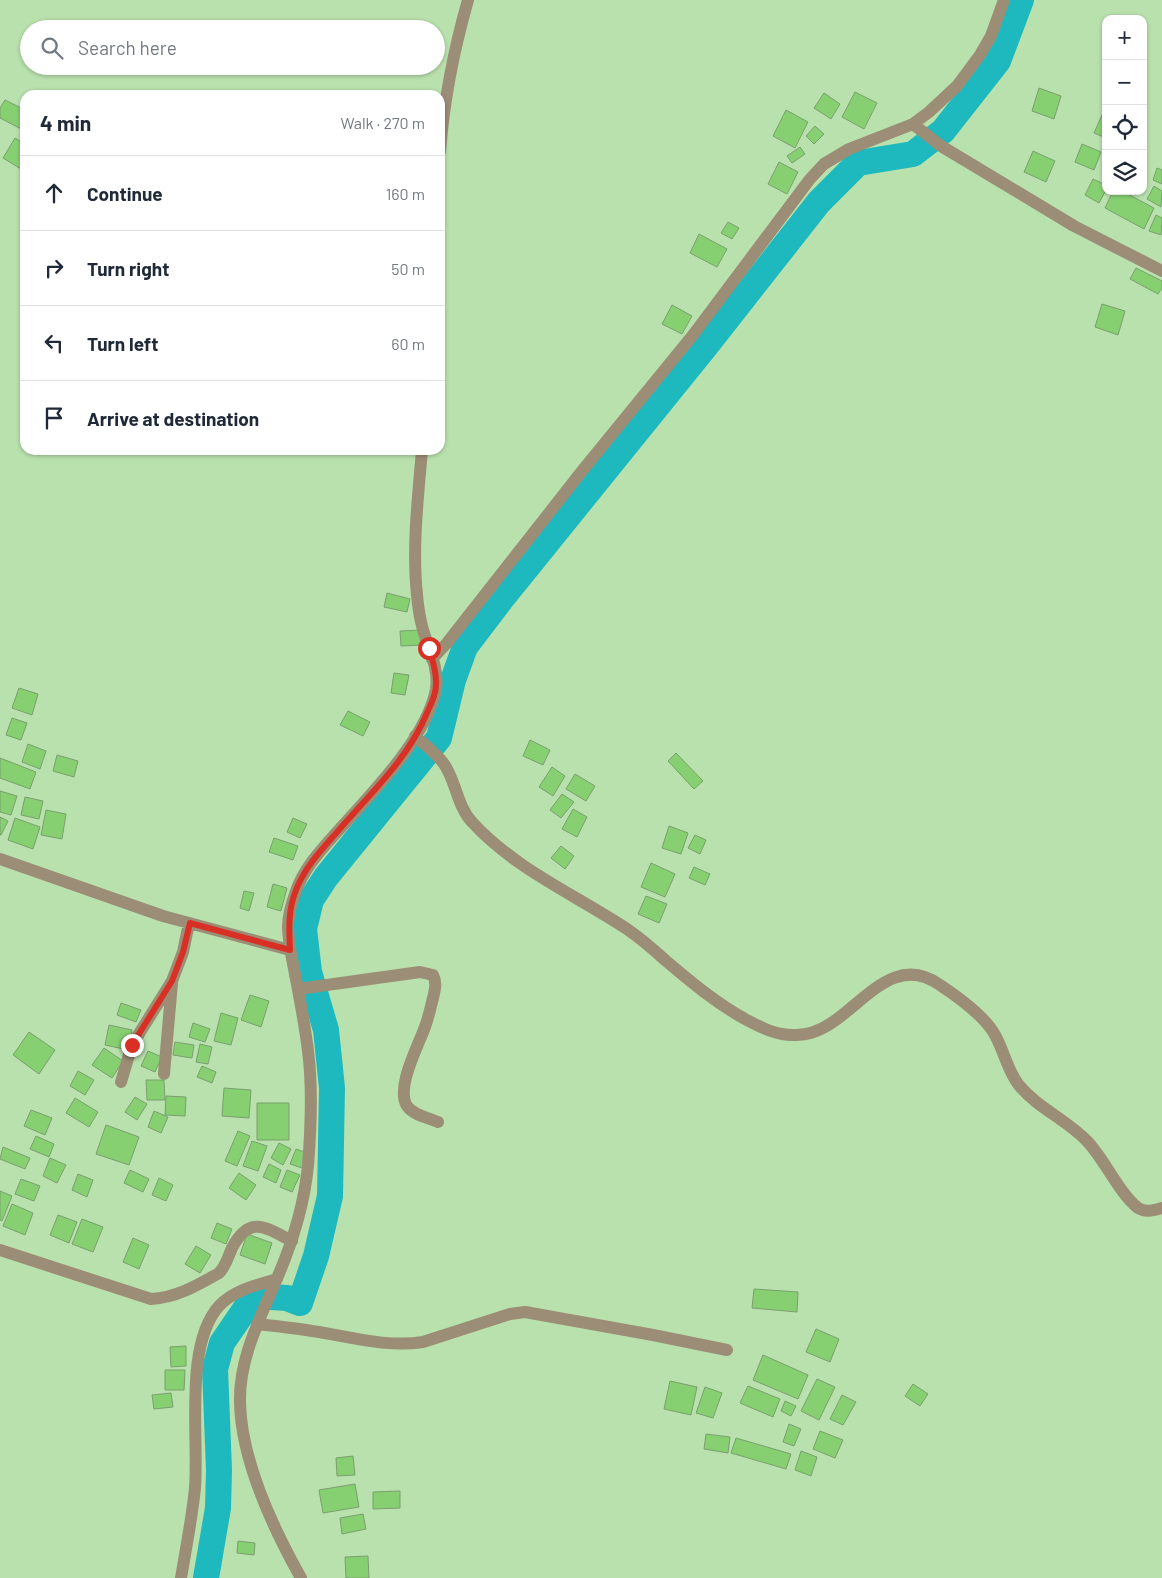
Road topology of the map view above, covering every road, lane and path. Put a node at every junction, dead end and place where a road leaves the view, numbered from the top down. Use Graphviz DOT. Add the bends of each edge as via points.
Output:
graph roads {
  1 [pos="468,0"];
  2 [pos="1004,0"];
  3 [pos="445,106"];
  4 [pos="918,128"];
  5 [pos="1162,271"];
  6 [pos="422,455"];
  7 [pos="432,659"];
  8 [pos="419,739"];
  9 [pos="0,859"];
  10 [pos="190,923"];
  11 [pos="290,950"];
  12 [pos="172,981"];
  13 [pos="301,989"];
  14 [pos="164,1074"];
  15 [pos="121,1082"];
  16 [pos="438,1122"];
  17 [pos="1162,1208"];
  18 [pos="292,1241"];
  19 [pos="0,1250"];
  20 [pos="277,1279"];
  21 [pos="258,1321"];
  22 [pos="727,1350"];
  23 [pos="181,1578"];
  24 [pos="301,1578"];
  1 -- 3 [label="street"];
  2 -- 4 [label="street" via="980,55 958,86 929,112"];
  4 -- 5 [label="street" via="941,146 1074,226"];
  4 -- 7 [label="street" via="849,149 824,164 810,179 693,335"];
  6 -- 7 [label="street" via="416,592"];
  7 -- 8 [label="street" via="435,692"];
  8 -- 11 [label="street" via="316,856 304,874 290,911"];
  8 -- 17 [label="street" via="444,764 469,819 500,848 543,879 628,929 723,1007 763,1029 782,1034 816,1031 833,1022 886,980 921,974 932,979 982,1018 1001,1045 1018,1084 1033,1100 1086,1140 1139,1208 1145,1211"];
  9 -- 10 [label="street"];
  10 -- 11 [label="street"];
  10 -- 12 [label="street"];
  11 -- 13 [label="street"];
  12 -- 14 [label="street"];
  12 -- 15 [label="street" via="132,1045"];
  13 -- 16 [label="street" via="420,972 433,975 436,985 408,1072 405,1095 412,1111"];
  13 -- 18 [label="street" via="311,1072 310,1127 304,1196"];
  18 -- 19 [label="street" via="261,1226 254,1227 238,1239 219,1273 175,1295 151,1299"];
  18 -- 20 [label="street"];
  20 -- 21 [label="street"];
  20 -- 23 [label="street" via="228,1298 210,1318 200,1345 196,1370 195,1487"];
  21 -- 22 [label="street" via="389,1344 409,1344 525,1312"];
  21 -- 24 [label="street" via="240,1383 246,1443 254,1476"];
}
